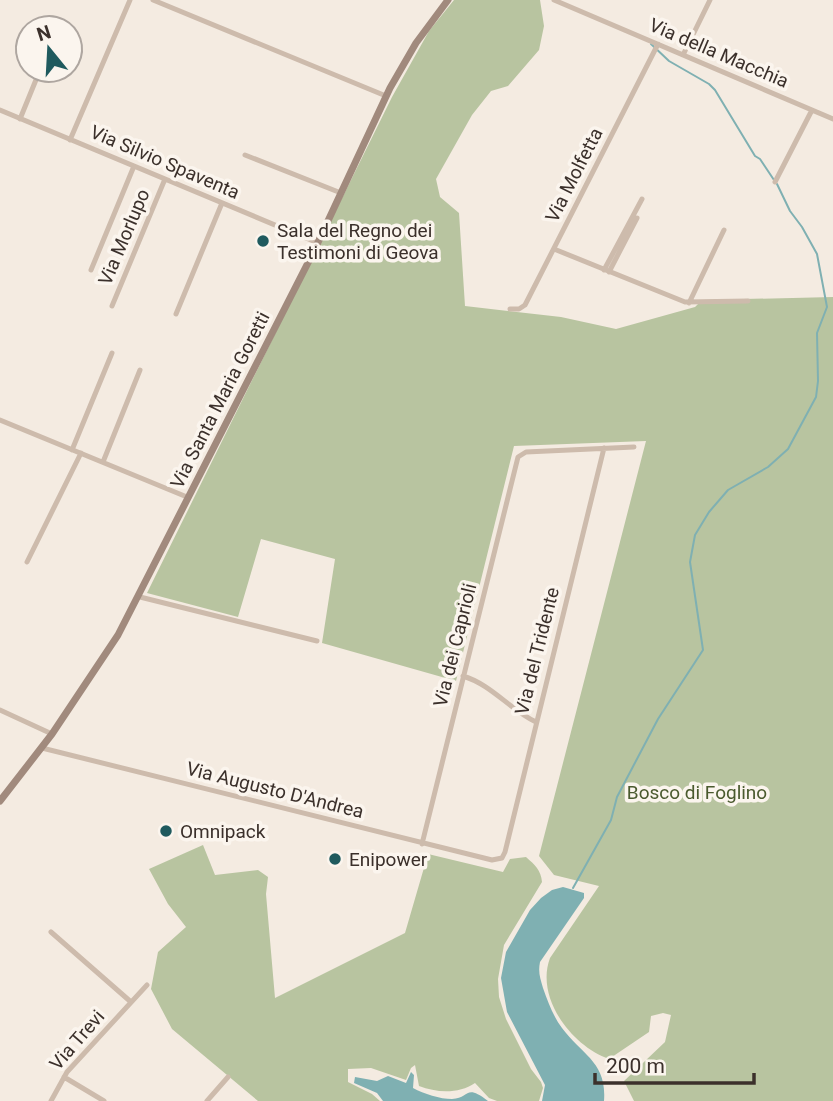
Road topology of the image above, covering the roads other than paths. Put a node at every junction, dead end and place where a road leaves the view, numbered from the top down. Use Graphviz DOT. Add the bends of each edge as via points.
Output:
graph roads {
  1 [pos="130,0"];
  2 [pos="153,0"];
  3 [pos="448,0"];
  4 [pos="554,0"];
  5 [pos="710,0"];
  6 [pos="656,47"];
  7 [pos="683,55"];
  8 [pos="34,84"];
  9 [pos="386,96"];
  10 [pos="0,110"];
  11 [pos="812,110"];
  12 [pos="20,119"];
  13 [pos="833,119"];
  14 [pos="70,140"];
  15 [pos="245,155"];
  16 [pos="134,166"];
  17 [pos="165,179"];
  18 [pos="775,182"];
  19 [pos="341,193"];
  20 [pos="642,199"];
  21 [pos="222,203"];
  22 [pos="637,218"];
  23 [pos="724,230"];
  24 [pos="318,243"];
  25 [pos="554,249"];
  26 [pos="91,270"];
  27 [pos="607,271"];
  28 [pos="748,301"];
  29 [pos="689,303"];
  30 [pos="112,306"];
  31 [pos="510,309"];
  32 [pos="176,314"];
  33 [pos="112,354"];
  34 [pos="140,370"];
  35 [pos="0,420"];
  36 [pos="634,447"];
  37 [pos="604,448"];
  38 [pos="72,450"];
  39 [pos="81,453"];
  40 [pos="103,463"];
  41 [pos="187,497"];
  42 [pos="27,562"];
  43 [pos="140,597"];
  44 [pos="317,641"];
  45 [pos="463,676"];
  46 [pos="0,709"];
  47 [pos="536,722"];
  48 [pos="52,734"];
  49 [pos="42,748"];
  50 [pos="0,801"];
  51 [pos="422,844"];
  52 [pos="500,859"];
  53 [pos="51,932"];
  54 [pos="147,985"];
  55 [pos="131,1002"];
  56 [pos="64,1077"];
  57 [pos="228,1077"];
  58 [pos="51,1101"];
  59 [pos="104,1101"];
  60 [pos="207,1101"];
  1 -- 14 [label="street"];
  2 -- 9 [label="street"];
  3 -- 9 [label="main road, Via Santa Maria Goretti" via="416,43"];
  4 -- 6 [label="street, Via della Macchia"];
  5 -- 7 [label="street"];
  6 -- 7 [label="street, Via della Macchia"];
  6 -- 25 [label="street, Via Molfetta"];
  7 -- 11 [label="street, Via della Macchia"];
  8 -- 12 [label="street"];
  9 -- 19 [label="main road, Via Santa Maria Goretti"];
  10 -- 12 [label="street, Via Silvio Spaventa"];
  11 -- 13 [label="street, Via della Macchia"];
  11 -- 18 [label="street"];
  12 -- 14 [label="street, Via Silvio Spaventa"];
  14 -- 16 [label="street, Via Silvio Spaventa"];
  15 -- 19 [label="street"];
  16 -- 17 [label="street, Via Silvio Spaventa"];
  16 -- 26 [label="street"];
  17 -- 21 [label="street, Via Silvio Spaventa"];
  17 -- 30 [label="street, Via Morlupo"];
  19 -- 24 [label="main road, Via Santa Maria Goretti"];
  20 -- 27 [label="street"];
  21 -- 24 [label="street, Via Silvio Spaventa"];
  21 -- 32 [label="street"];
  22 -- 27 [label="street"];
  23 -- 29 [label="street"];
  24 -- 41 [label="main road, Via Santa Maria Goretti"];
  25 -- 27 [label="street"];
  25 -- 31 [label="street, Via Molfetta" via="524,306"];
  27 -- 29 [label="street"];
  28 -- 29 [label="street"];
  33 -- 38 [label="street"];
  34 -- 40 [label="street"];
  35 -- 38 [label="street"];
  36 -- 37 [label="street"];
  37 -- 45 [label="street, Via dei Caprioli" via="520,454"];
  37 -- 47 [label="street, Via del Tridente"];
  38 -- 39 [label="street"];
  39 -- 40 [label="street"];
  39 -- 42 [label="street"];
  40 -- 41 [label="street"];
  41 -- 43 [label="main road, Via Santa Maria Goretti"];
  43 -- 44 [label="street"];
  43 -- 48 [label="main road, Via Santa Maria Goretti" via="107,655"];
  45 -- 47 [label="street" via="485,685"];
  45 -- 51 [label="street, Via dei Caprioli"];
  46 -- 48 [label="street"];
  47 -- 52 [label="street, Via del Tridente"];
  48 -- 49 [label="main road, Via Santa Maria Goretti"];
  49 -- 50 [label="main road, Via Santa Maria Goretti"];
  49 -- 51 [label="street, Via Augusto D'Andrea"];
  51 -- 52 [label="street, Via Augusto D'Andrea"];
  53 -- 55 [label="street, Via Trevi"];
  54 -- 55 [label="street, Via Trevi"];
  55 -- 56 [label="street, Via Trevi"];
  56 -- 58 [label="street, Via Trevi"];
  56 -- 59 [label="street"];
  57 -- 60 [label="street"];
}
